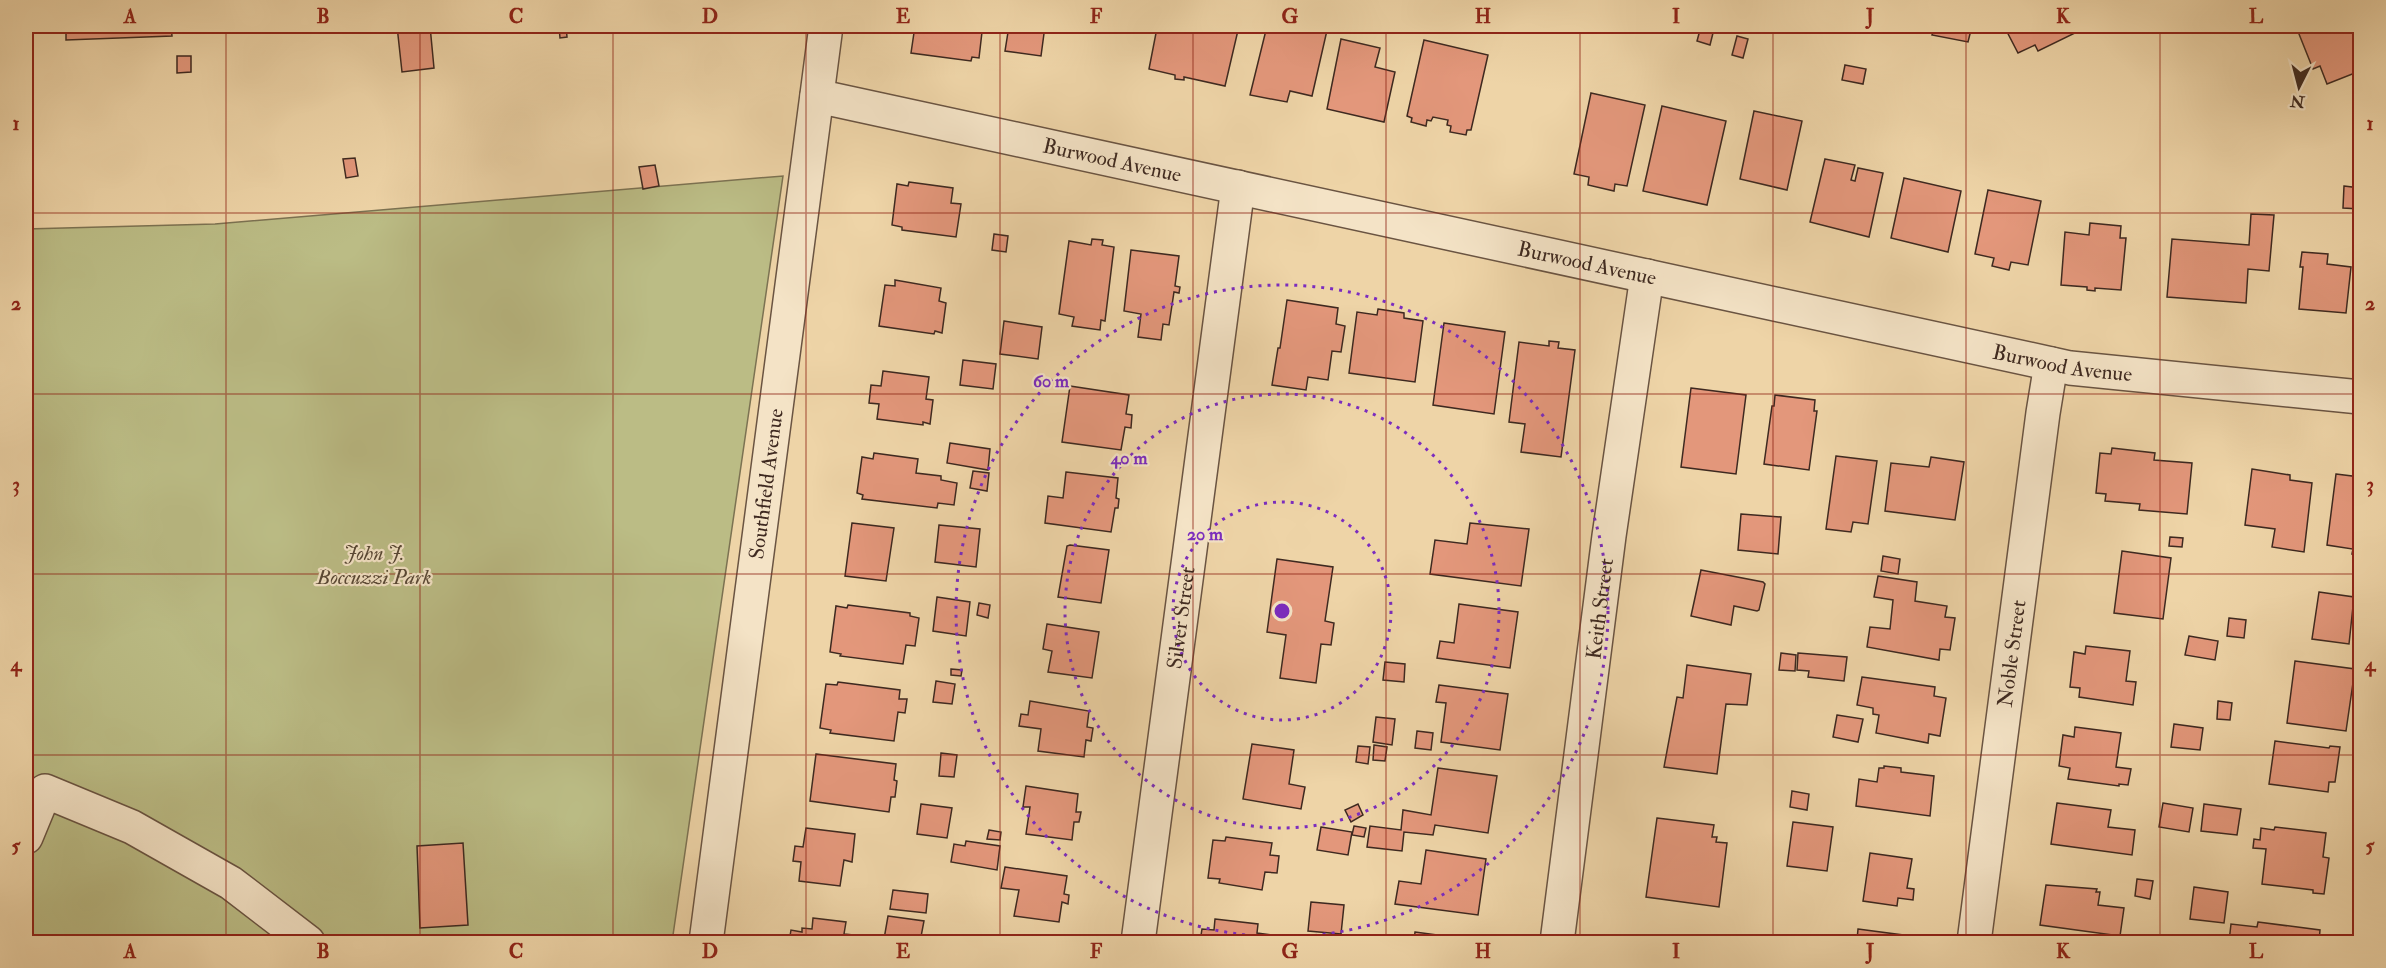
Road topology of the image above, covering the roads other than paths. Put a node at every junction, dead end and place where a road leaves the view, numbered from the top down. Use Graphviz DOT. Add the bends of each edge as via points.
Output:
graph roads {
  1 [pos="826,26"];
  2 [pos="816,96"];
  3 [pos="1238,187"];
  4 [pos="1647,276"];
  5 [pos="2051,364"];
  6 [pos="2361,397"];
  7 [pos="35,787"];
  8 [pos="26,837"];
  9 [pos="299,940"];
  10 [pos="705,942"];
  11 [pos="1138,942"];
  12 [pos="1557,942"];
  13 [pos="1974,942"];
  1 -- 2 [label="street, Southfield Avenue"];
  2 -- 3 [label="street, Burwood Avenue"];
  2 -- 10 [label="street, Southfield Avenue"];
  3 -- 4 [label="street, Burwood Avenue"];
  3 -- 11 [label="street, Silver Street"];
  4 -- 5 [label="street, Burwood Avenue"];
  4 -- 12 [label="street, Keith Street"];
  5 -- 6 [label="street, Burwood Avenue"];
  5 -- 13 [label="street, Noble Street"];
  7 -- 8 [label="street"];
  7 -- 9 [label="street" via="132,826 231,883"];
}
